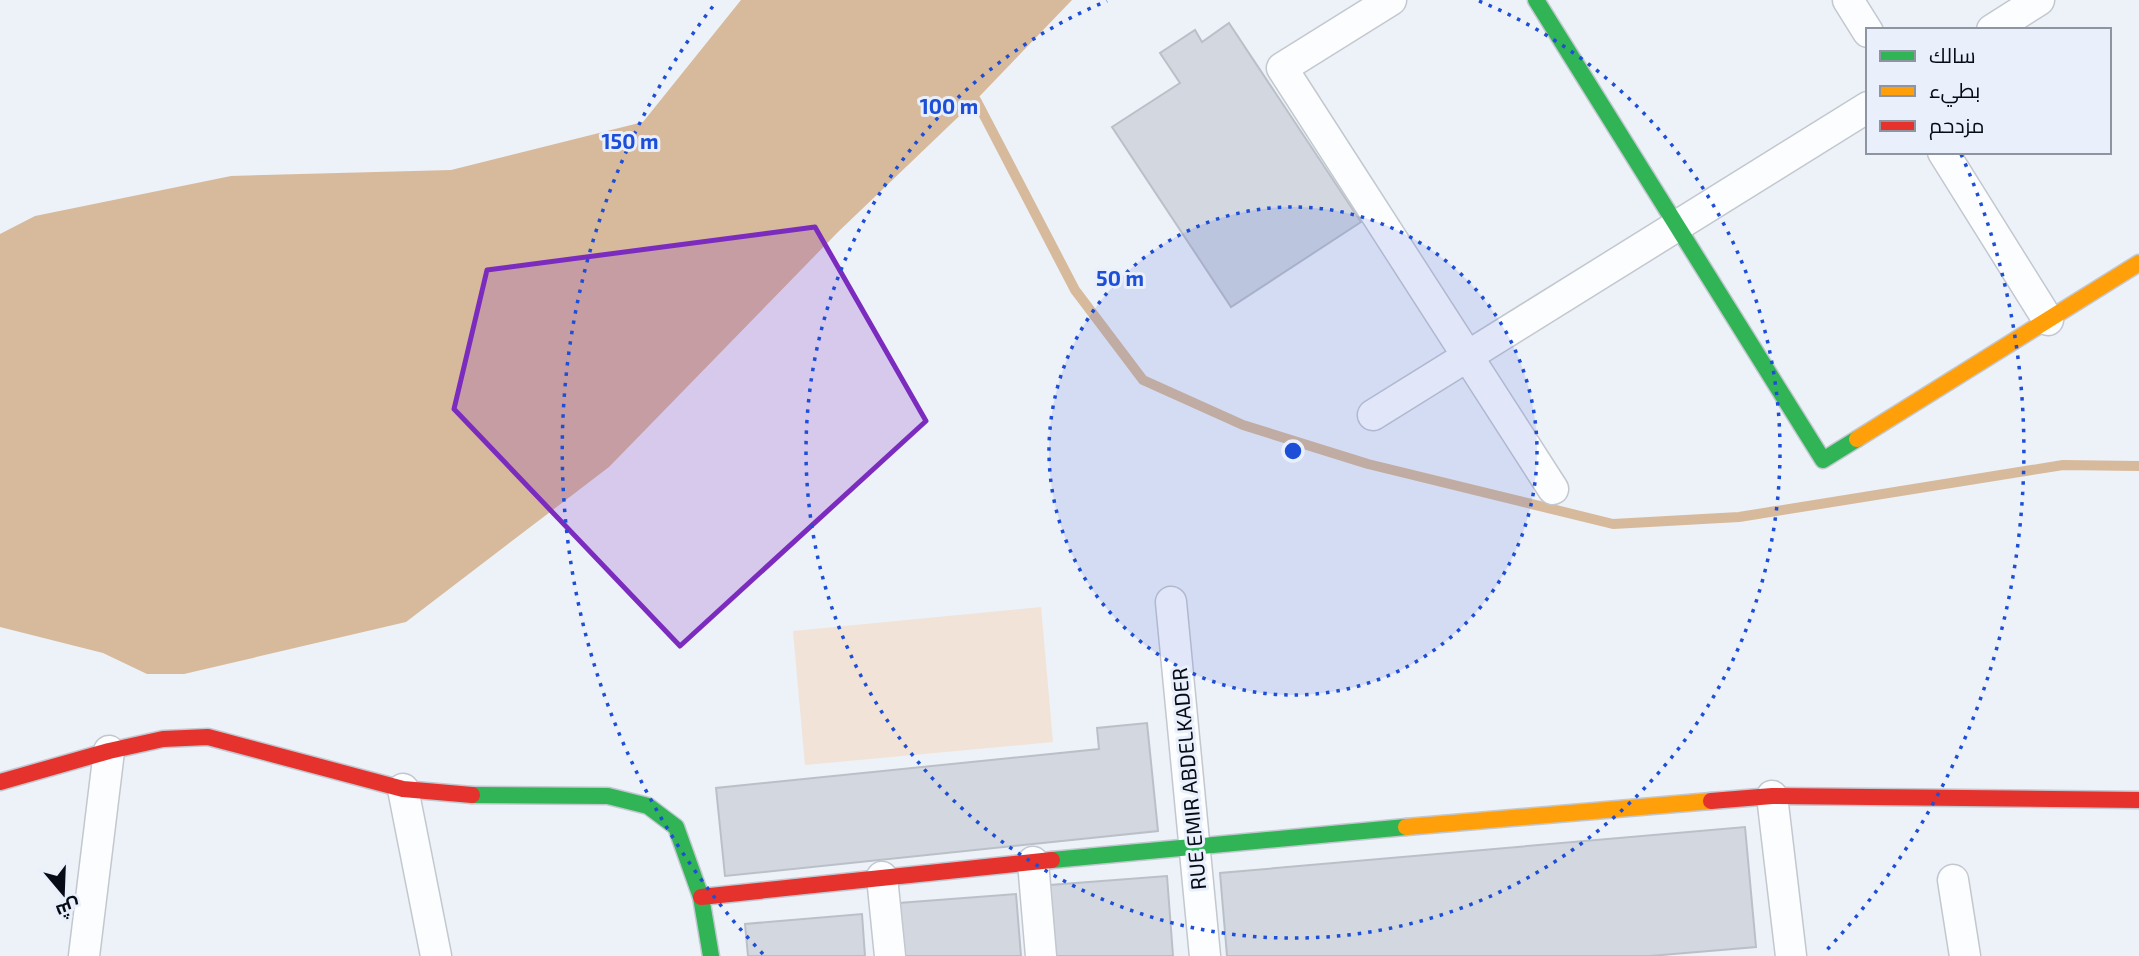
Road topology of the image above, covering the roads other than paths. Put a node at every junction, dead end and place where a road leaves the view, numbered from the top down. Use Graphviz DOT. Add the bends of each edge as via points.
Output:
graph roads {
  1 [pos="1391,0"];
  2 [pos="1535,0"];
  3 [pos="1848,0"];
  4 [pos="2039,0"];
  5 [pos="1995,28"];
  6 [pos="1866,29"];
  7 [pos="1866,108"];
  8 [pos="1944,154"];
  9 [pos="1677,226"];
  10 [pos="2139,263"];
  11 [pos="2048,320"];
  12 [pos="1468,356"];
  13 [pos="1373,415"];
  14 [pos="1553,489"];
  15 [pos="1171,602"];
  16 [pos="109,751"];
  17 [pos="0,782"];
  18 [pos="403,789"];
  19 [pos="1772,796"];
  20 [pos="2139,800"];
  21 [pos="1195,845"];
  22 [pos="1033,862"];
  23 [pos="881,877"];
  24 [pos="1953,880"];
  25 [pos="701,897"];
  26 [pos="84,956"];
  27 [pos="436,956"];
  28 [pos="711,956"];
  29 [pos="890,956"];
  30 [pos="1041,956"];
  31 [pos="1205,956"];
  32 [pos="1791,956"];
  33 [pos="1965,956"];
  1 -- 12 [label="street" via="1282,68"];
  2 -- 9 [label="street"];
  3 -- 6 [label="street"];
  4 -- 5 [label="street"];
  7 -- 9 [label="street"];
  8 -- 11 [label="street"];
  9 -- 11 [label="street" via="1824,460"];
  9 -- 12 [label="street"];
  10 -- 11 [label="street"];
  12 -- 13 [label="street"];
  12 -- 14 [label="street"];
  15 -- 21 [label="street, RUE EMIR ABDELKADER"];
  16 -- 17 [label="street"];
  16 -- 18 [label="street" via="163,739 208,737"];
  16 -- 26 [label="street"];
  18 -- 25 [label="street" via="468,795 608,796 648,806 676,827"];
  18 -- 27 [label="street"];
  19 -- 20 [label="street"];
  19 -- 21 [label="street"];
  19 -- 32 [label="street"];
  21 -- 22 [label="street"];
  21 -- 31 [label="street, RUE EMIR ABDELKADER"];
  22 -- 23 [label="street"];
  22 -- 30 [label="street"];
  23 -- 25 [label="street"];
  23 -- 29 [label="street"];
  24 -- 33 [label="street"];
  25 -- 28 [label="street"];
}
